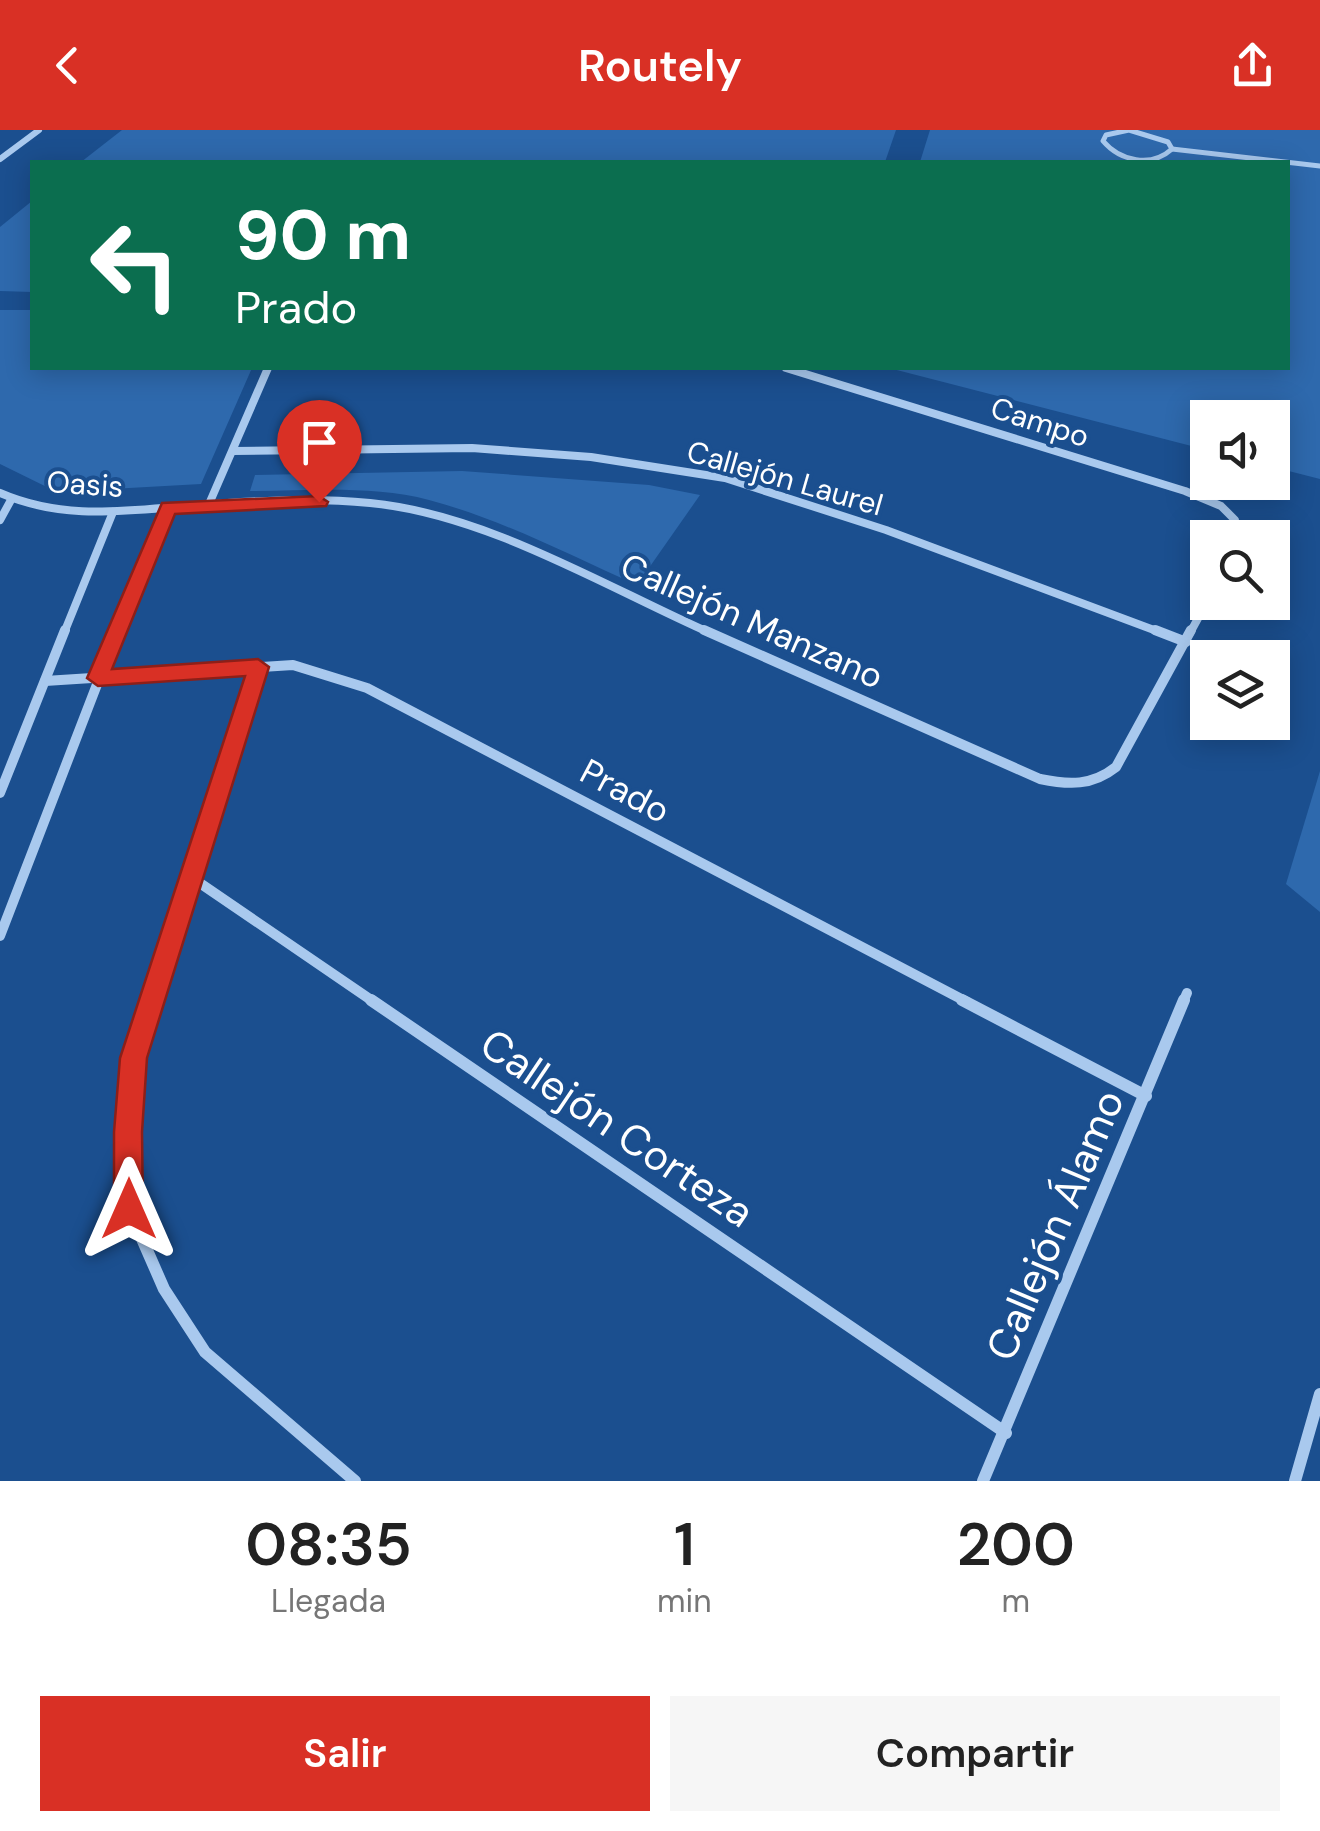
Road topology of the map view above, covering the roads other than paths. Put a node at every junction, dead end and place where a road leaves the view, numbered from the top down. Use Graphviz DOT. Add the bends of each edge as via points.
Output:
graph roads {
  1 [pos="39,130"];
  2 [pos="1172,148"];
  3 [pos="0,159"];
  4 [pos="1271,160"];
  5 [pos="1290,162"];
  6 [pos="1320,166"];
  7 [pos="267,370"];
  8 [pos="792,370"];
  9 [pos="233,450"];
  10 [pos="0,493"];
  11 [pos="12,500"];
  12 [pos="209,504"];
  13 [pos="168,508"];
  14 [pos="113,512"];
  15 [pos="0,520"];
  16 [pos="1234,520"];
  17 [pos="1198,620"];
  18 [pos="1186,642"];
  19 [pos="258,667"];
  20 [pos="98,678"];
  21 [pos="45,681"];
  22 [pos="0,793"];
  23 [pos="191,877"];
  24 [pos="0,936"];
  25 [pos="1188,994"];
  26 [pos="1146,1096"];
  27 [pos="1320,1394"];
  28 [pos="1006,1433"];
  29 [pos="354,1481"];
  30 [pos="983,1481"];
  31 [pos="1295,1481"];
  1 -- 3 [label="street"];
  2 -- 2 [label="lane" via="1146,160 1116,154 1103,141 1129,130 1158,136"];
  2 -- 4 [label="lane"];
  5 -- 6 [label="lane"];
  7 -- 9 [label="street"];
  8 -- 16 [label="street, Campo" via="1168,486 1220,506"];
  9 -- 12 [label="street"];
  9 -- 18 [label="street, Callejón Laurel" via="472,448 591,457 725,478"];
  10 -- 11 [label="street, Oasis"];
  11 -- 14 [label="street, Oasis"];
  11 -- 15 [label="street"];
  12 -- 13 [label="street, Callejón Manzano"];
  12 -- 18 [label="street, Callejón Manzano" via="369,504 461,524 1066,786 1098,782 1116,767"];
  13 -- 14 [label="street, Oasis"];
  13 -- 20 [label="street"];
  14 -- 21 [label="street"];
  17 -- 18 [label="street, Callejón Manzano"];
  19 -- 20 [label="street, Prado"];
  19 -- 23 [label="street"];
  19 -- 26 [label="street, Prado" via="310,667 367,688"];
  20 -- 21 [label="street, Prado"];
  20 -- 24 [label="street"];
  21 -- 22 [label="street"];
  23 -- 28 [label="street, Callejón Corteza"];
  23 -- 29 [label="street" via="134,1058 129,1209 164,1290 205,1352"];
  25 -- 26 [label="street, Callejón Álamo"];
  26 -- 28 [label="street, Callejón Álamo"];
  27 -- 31 [label="street"];
  28 -- 30 [label="street, Callejón Álamo"];
}
